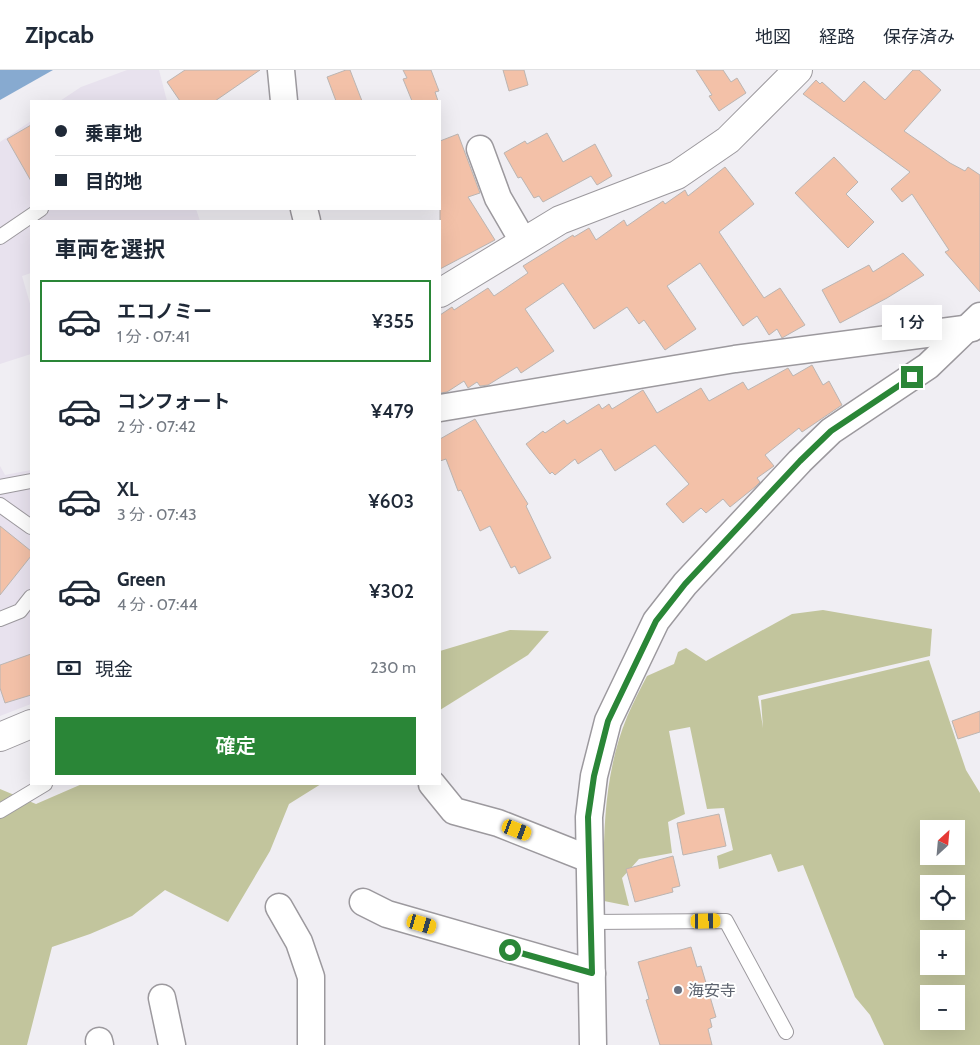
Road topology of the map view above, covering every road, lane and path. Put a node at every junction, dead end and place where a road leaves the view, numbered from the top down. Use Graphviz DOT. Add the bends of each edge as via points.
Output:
graph roads {
  1 [pos="281,70"];
  2 [pos="798,70"];
  3 [pos="284,100"];
  4 [pos="480,149"];
  5 [pos="40,210"];
  6 [pos="0,237"];
  7 [pos="523,241"];
  8 [pos="441,292"];
  9 [pos="976,324"];
  10 [pos="441,408"];
  11 [pos="30,480"];
  12 [pos="0,487"];
  13 [pos="0,505"];
  14 [pos="30,526"];
  15 [pos="30,598"];
  16 [pos="0,619"];
  17 [pos="30,724"];
  18 [pos="0,737"];
  19 [pos="43,785"];
  20 [pos="433,785"];
  21 [pos="0,811"];
  22 [pos="589,859"];
  23 [pos="363,902"];
  24 [pos="278,907"];
  25 [pos="591,922"];
  26 [pos="592,973"];
  27 [pos="162,998"];
  28 [pos="786,1032"];
  29 [pos="172,1045"];
  30 [pos="311,1045"];
  31 [pos="594,1045"];
  1 -- 3 [label="street"];
  2 -- 7 [label="street" via="728,140 676,175 560,220"];
  4 -- 7 [label="street" via="498,198"];
  5 -- 6 [label="lane"];
  7 -- 8 [label="street"];
  9 -- 10 [label="street" via="735,359"];
  9 -- 22 [label="street" via="928,366 831,431 692,576 656,621 608,721 588,817"];
  11 -- 12 [label="lane"];
  13 -- 14 [label="lane"];
  15 -- 16 [label="lane" via="20,612"];
  17 -- 18 [label="street"];
  19 -- 21 [label="lane"];
  20 -- 22 [label="street" via="454,811 498,823"];
  22 -- 25 [label="street"];
  23 -- 26 [label="street" via="387,914"];
  24 -- 30 [label="street" via="299,942 311,977"];
  25 -- 26 [label="street"];
  25 -- 28 [label="lane" via="726,921"];
  26 -- 31 [label="street"];
  27 -- 29 [label="street"];
}
